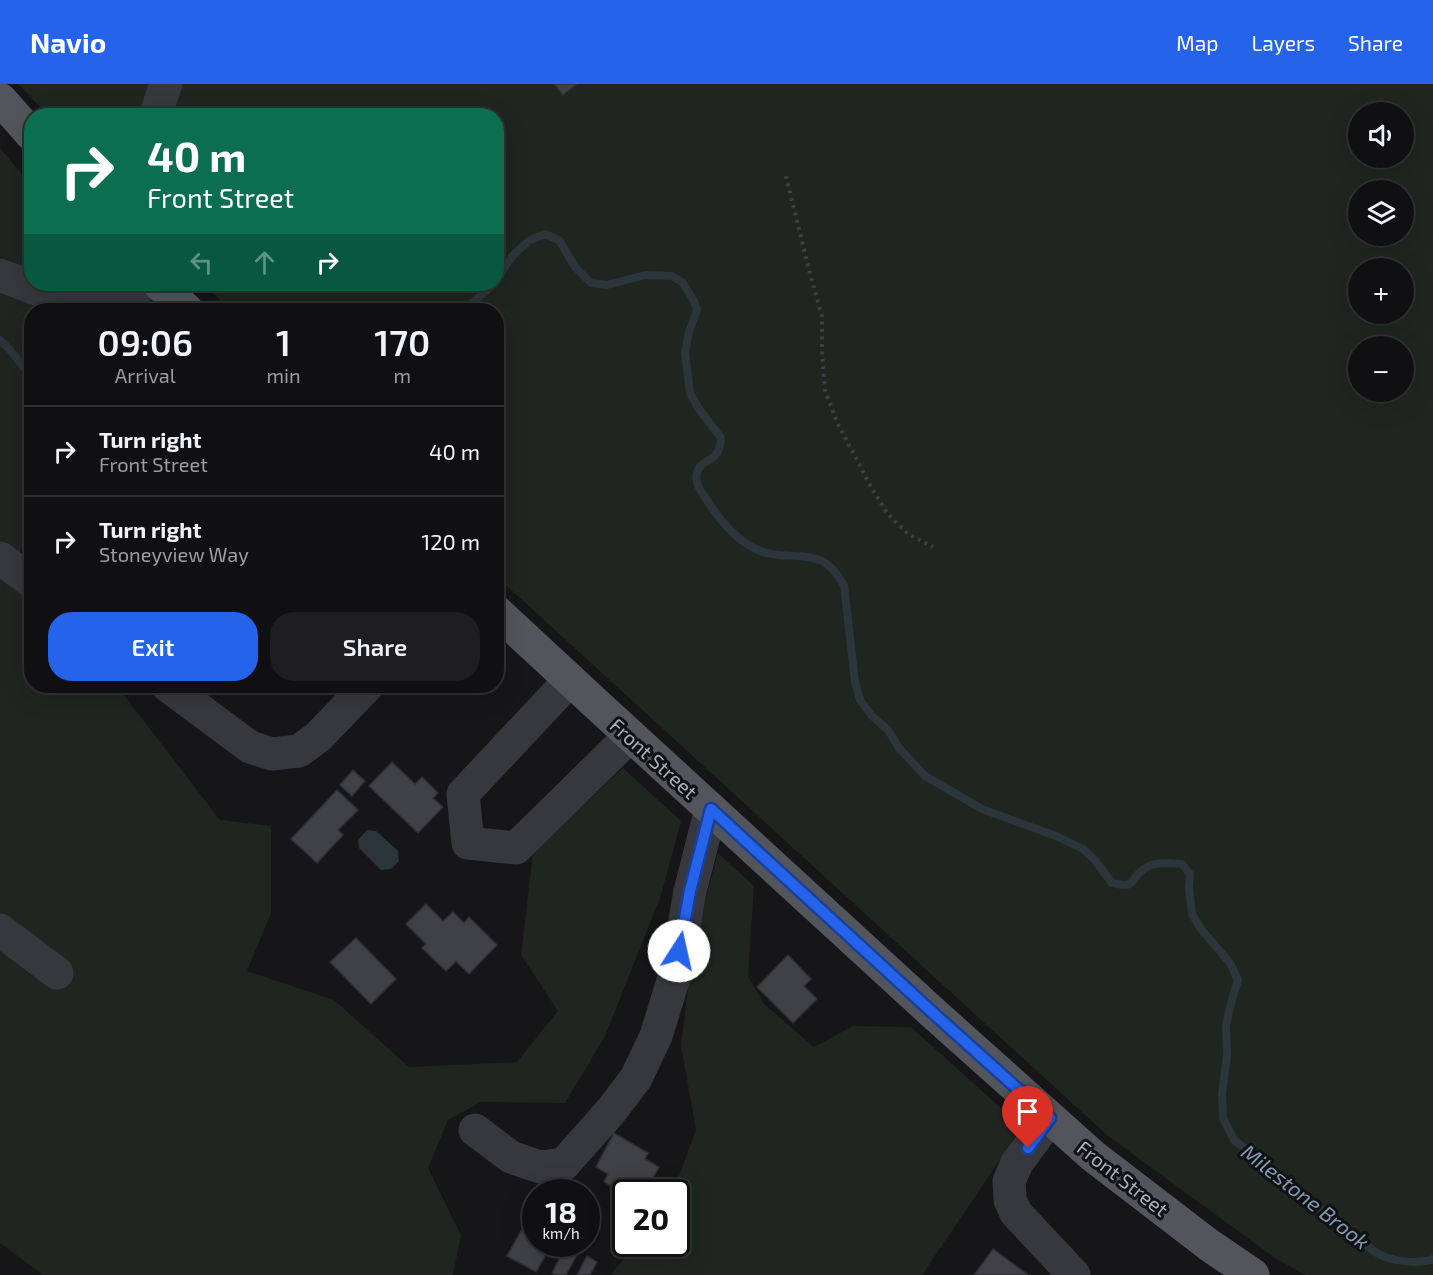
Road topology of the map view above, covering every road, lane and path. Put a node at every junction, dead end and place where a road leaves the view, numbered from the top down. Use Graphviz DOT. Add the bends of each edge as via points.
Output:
graph roads {
  1 [pos="166,84"];
  2 [pos="0,99"];
  3 [pos="158,108"];
  4 [pos="24,126"];
  5 [pos="786,176"];
  6 [pos="0,275"];
  7 [pos="24,284"];
  8 [pos="42,291"];
  9 [pos="131,291"];
  10 [pos="167,291"];
  11 [pos="179,303"];
  12 [pos="933,547"];
  13 [pos="0,558"];
  14 [pos="24,576"];
  15 [pos="504,618"];
  16 [pos="570,680"];
  17 [pos="177,693"];
  18 [pos="360,693"];
  19 [pos="630,736"];
  20 [pos="711,809"];
  21 [pos="0,930"];
  22 [pos="57,973"];
  23 [pos="1050,1118"];
  24 [pos="475,1130"];
  25 [pos="1074,1275"];
  26 [pos="1253,1275"];
  1 -- 3 [label="street"];
  2 -- 4 [label="main road"];
  5 -- 12 [label="path" via="822,316 825,390 837,422 887,513 908,534"];
  6 -- 7 [label="street"];
  8 -- 9 [label="street" via="84,300"];
  10 -- 11 [label="main road"];
  13 -- 14 [label="street"];
  15 -- 16 [label="main road, Front Street"];
  16 -- 19 [label="main road, Front Street"];
  16 -- 19 [label="street" via="463,794 468,843 516,848"];
  17 -- 18 [label="street" via="250,747 272,754 299,751"];
  19 -- 20 [label="main road, Front Street"];
  20 -- 23 [label="main road, Front Street"];
  20 -- 24 [label="street" via="690,891 676,971 656,1036 636,1078 564,1164 540,1167 511,1157"];
  21 -- 22 [label="street"];
  23 -- 25 [label="street" via="1017,1163 1009,1181 1010,1200 1016,1213"];
  23 -- 26 [label="main road, Front Street" via="1093,1156"];
}
